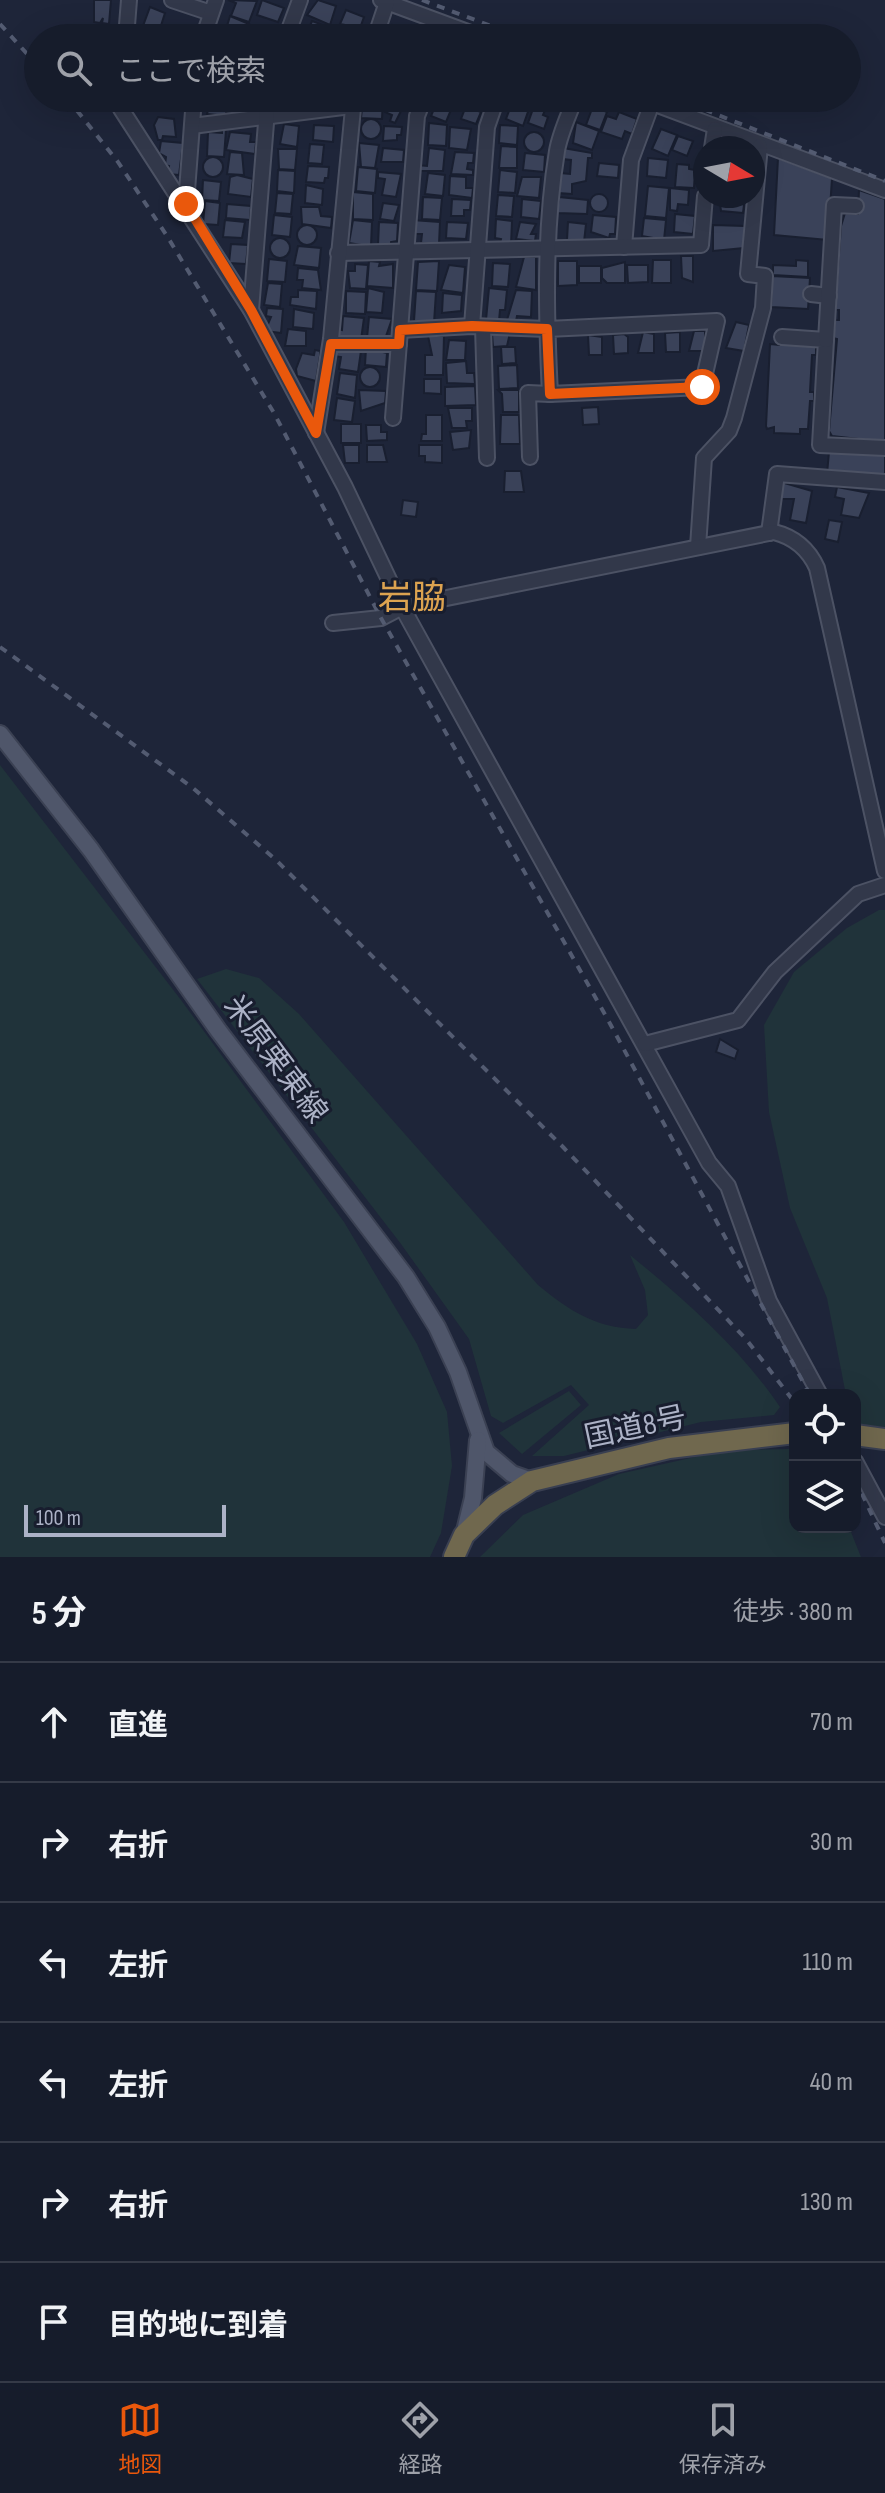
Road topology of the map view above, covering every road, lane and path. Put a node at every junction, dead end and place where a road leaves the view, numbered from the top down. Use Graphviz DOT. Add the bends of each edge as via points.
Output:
graph roads {
  1 [pos="129,0"];
  2 [pos="172,0"];
  3 [pos="300,0"];
  4 [pos="384,1"];
  5 [pos="213,6"];
  6 [pos="127,24"];
  7 [pos="291,24"];
  8 [pos="378,24"];
  9 [pos="430,24"];
  10 [pos="123,112"];
  11 [pos="193,112"];
  12 [pos="267,112"];
  13 [pos="302,112"];
  14 [pos="351,112"];
  15 [pos="419,112"];
  16 [pos="492,112"];
  17 [pos="570,112"];
  18 [pos="643,112"];
  19 [pos="673,112"];
  20 [pos="267,119"];
  21 [pos="192,126"];
  22 [pos="715,129"];
  23 [pos="714,136"];
  24 [pos="734,136"];
  25 [pos="765,148"];
  26 [pos="885,190"];
  27 [pos="186,204"];
  28 [pos="856,206"];
  29 [pos="704,208"];
  30 [pos="754,208"];
  31 [pos="624,247"];
  32 [pos="549,248"];
  33 [pos="478,250"];
  34 [pos="407,252"];
  35 [pos="338,253"];
  36 [pos="811,294"];
  37 [pos="829,296"];
  38 [pos="251,310"];
  39 [pos="478,326"];
  40 [pos="547,329"];
  41 [pos="399,337"];
  42 [pos="782,337"];
  43 [pos="826,340"];
  44 [pos="331,344"];
  45 [pos="550,394"];
  46 [pos="393,418"];
  47 [pos="316,433"];
  48 [pos="885,448"];
  49 [pos="530,457"];
  50 [pos="487,458"];
  51 [pos="885,482"];
  52 [pos="769,533"];
  53 [pos="698,547"];
  54 [pos="402,607"];
  55 [pos="333,623"];
  56 [pos="0,734"];
  57 [pos="885,871"];
  58 [pos="885,885"];
  59 [pos="645,1044"];
  60 [pos="817,1389"];
  61 [pos="789,1433"];
  62 [pos="478,1434"];
  63 [pos="861,1436"];
  64 [pos="885,1439"];
  65 [pos="861,1472"];
  66 [pos="532,1481"];
  67 [pos="885,1517"];
  68 [pos="464,1535"];
  69 [pos="454,1557"];
  1 -- 6 [label="street"];
  2 -- 5 [label="street"];
  3 -- 7 [label="street"];
  4 -- 8 [label="street"];
  4 -- 9 [label="street"];
  10 -- 27 [label="street"];
  11 -- 21 [label="street"];
  12 -- 20 [label="street"];
  13 -- 20 [label="street"];
  14 -- 35 [label="street"];
  15 -- 34 [label="street"];
  16 -- 33 [label="street"];
  17 -- 32 [label="street" via="557,149"];
  18 -- 31 [label="street" via="631,160"];
  19 -- 22 [label="street"];
  20 -- 21 [label="street"];
  20 -- 38 [label="street"];
  21 -- 27 [label="street"];
  22 -- 23 [label="street"];
  22 -- 24 [label="street"];
  25 -- 26 [label="street"];
  27 -- 38 [label="street"];
  28 -- 37 [label="street" via="834,205"];
  29 -- 31 [label="street" via="701,245"];
  30 -- 53 [label="street" via="748,274 765,276 763,308 731,427 704,458"];
  31 -- 32 [label="street"];
  32 -- 33 [label="street"];
  32 -- 40 [label="street"];
  33 -- 34 [label="street"];
  33 -- 39 [label="street"];
  34 -- 35 [label="street"];
  34 -- 41 [label="street"];
  35 -- 44 [label="street"];
  36 -- 37 [label="street"];
  37 -- 43 [label="street"];
  38 -- 47 [label="street"];
  39 -- 40 [label="street"];
  39 -- 41 [label="street"];
  39 -- 50 [label="street"];
  40 -- 45 [label="street"];
  40 -- 45 [label="street" via="717,321 702,387"];
  41 -- 44 [label="street"];
  41 -- 46 [label="street"];
  42 -- 43 [label="street"];
  43 -- 48 [label="street" via="820,445"];
  44 -- 47 [label="street"];
  45 -- 49 [label="street" via="528,393"];
  47 -- 54 [label="street"];
  51 -- 52 [label="street" via="777,474"];
  52 -- 53 [label="street"];
  52 -- 57 [label="street" via="790,536 817,568"];
  53 -- 54 [label="street"];
  54 -- 55 [label="street" via="381,618"];
  54 -- 59 [label="street"];
  56 -- 62 [label="main road, 米原栗東線" via="406,1277 458,1372"];
  58 -- 59 [label="street" via="858,894 775,972 738,1020"];
  59 -- 60 [label="street" via="709,1163 728,1186 769,1301"];
  61 -- 66 [label="highway, 国道8号" via="669,1448"];
  62 -- 66 [label="main road, 米原栗東線" via="496,1462"];
  62 -- 68 [label="main road, 米原栗東線"];
  63 -- 64 [label="highway"];
  65 -- 67 [label="street"];
  66 -- 68 [label="highway, 国道8号" via="495,1505"];
  68 -- 69 [label="highway"];
}
